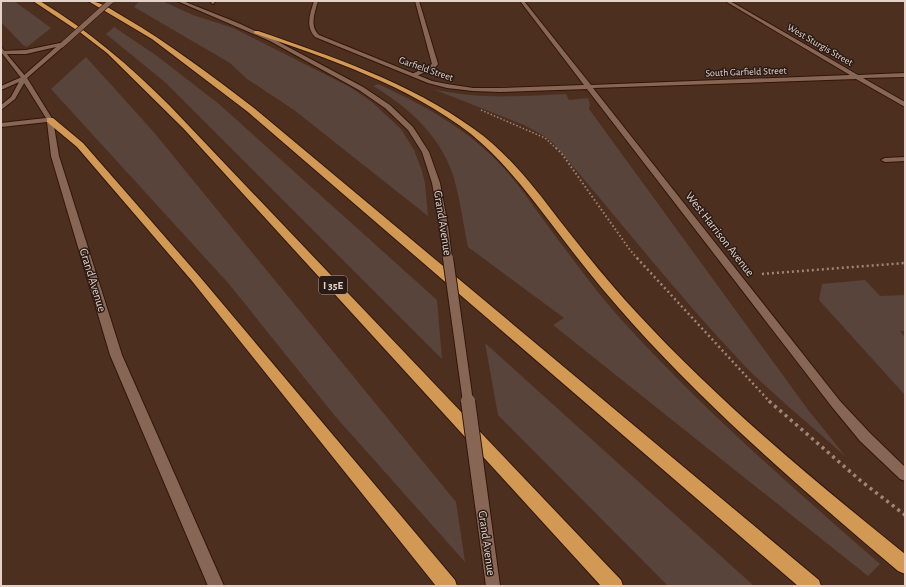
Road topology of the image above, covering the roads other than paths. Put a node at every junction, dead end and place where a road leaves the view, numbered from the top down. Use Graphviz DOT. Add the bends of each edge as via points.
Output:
graph roads {
  1 [pos="36,1"];
  2 [pos="91,1"];
  3 [pos="111,1"];
  4 [pos="174,1"];
  5 [pos="179,1"];
  6 [pos="316,1"];
  7 [pos="417,1"];
  8 [pos="522,1"];
  9 [pos="727,1"];
  10 [pos="189,6"];
  11 [pos="256,32"];
  12 [pos="62,45"];
  13 [pos="2,52"];
  14 [pos="414,75"];
  15 [pos="905,75"];
  16 [pos="856,77"];
  17 [pos="24,78"];
  18 [pos="588,87"];
  19 [pos="1,88"];
  20 [pos="905,105"];
  21 [pos="1,108"];
  22 [pos="50,120"];
  23 [pos="1,125"];
  24 [pos="905,159"];
  25 [pos="885,160"];
  26 [pos="905,476"];
  27 [pos="905,565"];
  28 [pos="216,586"];
  29 [pos="448,586"];
  30 [pos="493,586"];
  31 [pos="614,586"];
  32 [pos="812,586"];
  1 -- 31 [label="highway, I 35E" via="108,51 138,78"];
  2 -- 32 [label="highway" via="165,46 251,110"];
  3 -- 12 [label="street, bridge"];
  4 -- 10 [label="street"];
  5 -- 10 [label="street, Grand Avenue"];
  6 -- 14 [label="street, Garfield Street" via="310,27 313,34"];
  7 -- 14 [label="street" via="435,64"];
  8 -- 18 [label="street, West Harrison Avenue"];
  9 -- 16 [label="street, West Sturgis Street"];
  10 -- 11 [label="street, Grand Avenue"];
  11 -- 27 [label="highway" via="319,54 405,90 431,104 491,147 523,180 623,305 675,360 807,484"];
  11 -- 30 [label="street, Grand Avenue, bridge" via="361,88 380,101 408,127 431,163 444,226"];
  12 -- 13 [label="street" via="38,50"];
  12 -- 17 [label="street"];
  13 -- 17 [label="street, Grand Avenue"];
  14 -- 18 [label="street, Garfield Street" via="445,86 479,90"];
  15 -- 16 [label="street, South Garfield Street"];
  16 -- 18 [label="street, South Garfield Street"];
  16 -- 20 [label="street, West Sturgis Street"];
  17 -- 19 [label="street"];
  17 -- 21 [label="street" via="13,98"];
  17 -- 22 [label="street, Grand Avenue"];
  18 -- 26 [label="street, West Harrison Avenue" via="841,410 864,438"];
  22 -- 23 [label="street"];
  22 -- 28 [label="street, Grand Avenue" via="55,156 116,354"];
  22 -- 29 [label="highway" via="80,144 191,273"];
  24 -- 25 [label="street"];
}
